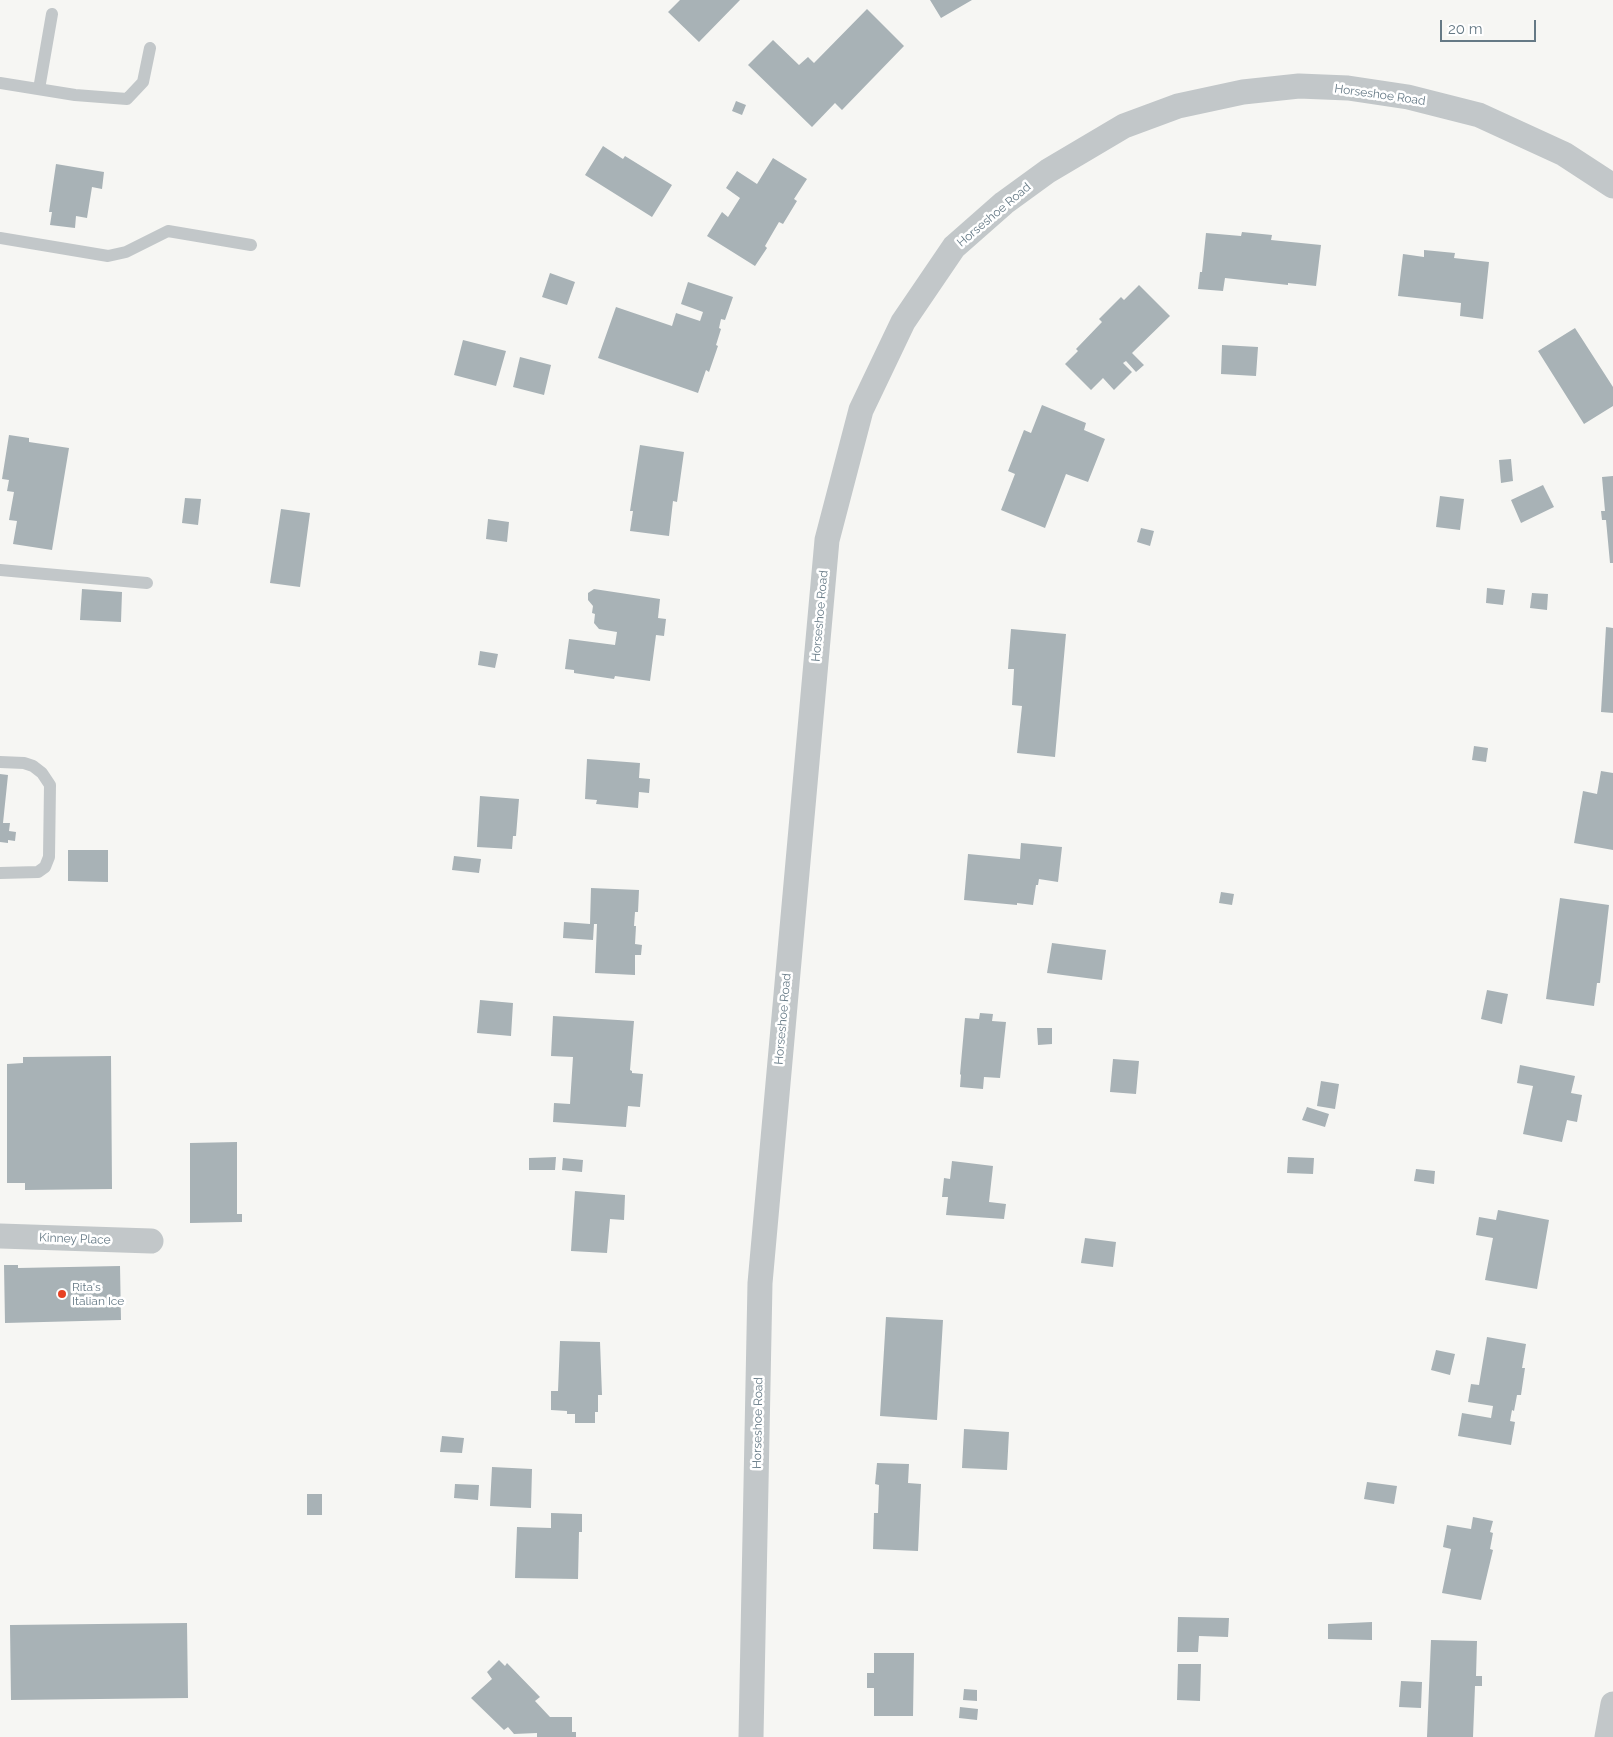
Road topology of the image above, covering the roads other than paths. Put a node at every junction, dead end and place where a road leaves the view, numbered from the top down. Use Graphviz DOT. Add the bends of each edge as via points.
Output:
graph roads {
  1 [pos="52,14"];
  2 [pos="150,48"];
  3 [pos="0,83"];
  4 [pos="39,89"];
  5 [pos="1613,186"];
  6 [pos="0,238"];
  7 [pos="251,245"];
  8 [pos="0,570"];
  9 [pos="147,583"];
  10 [pos="0,762"];
  11 [pos="0,874"];
  12 [pos="0,1236"];
  13 [pos="151,1241"];
  14 [pos="1613,1704"];
  15 [pos="751,1737"];
  16 [pos="1607,1737"];
  1 -- 4 [label="lane"];
  2 -- 4 [label="lane" via="143,82 127,99"];
  3 -- 4 [label="lane"];
  5 -- 15 [label="street, Horseshoe Road" via="1564,154 1479,114 1408,97 1348,88 1299,86 1244,92 1178,106 1124,126 1048,170 954,247 903,322 861,410 827,540 760,1283"];
  6 -- 7 [label="lane" via="108,256 126,252 168,231"];
  8 -- 9 [label="lane"];
  10 -- 11 [label="lane" via="33,766 50,784 49,857 45,867 38,872"];
  12 -- 13 [label="street, Kinney Place"];
  14 -- 16 [label="street"];
}
